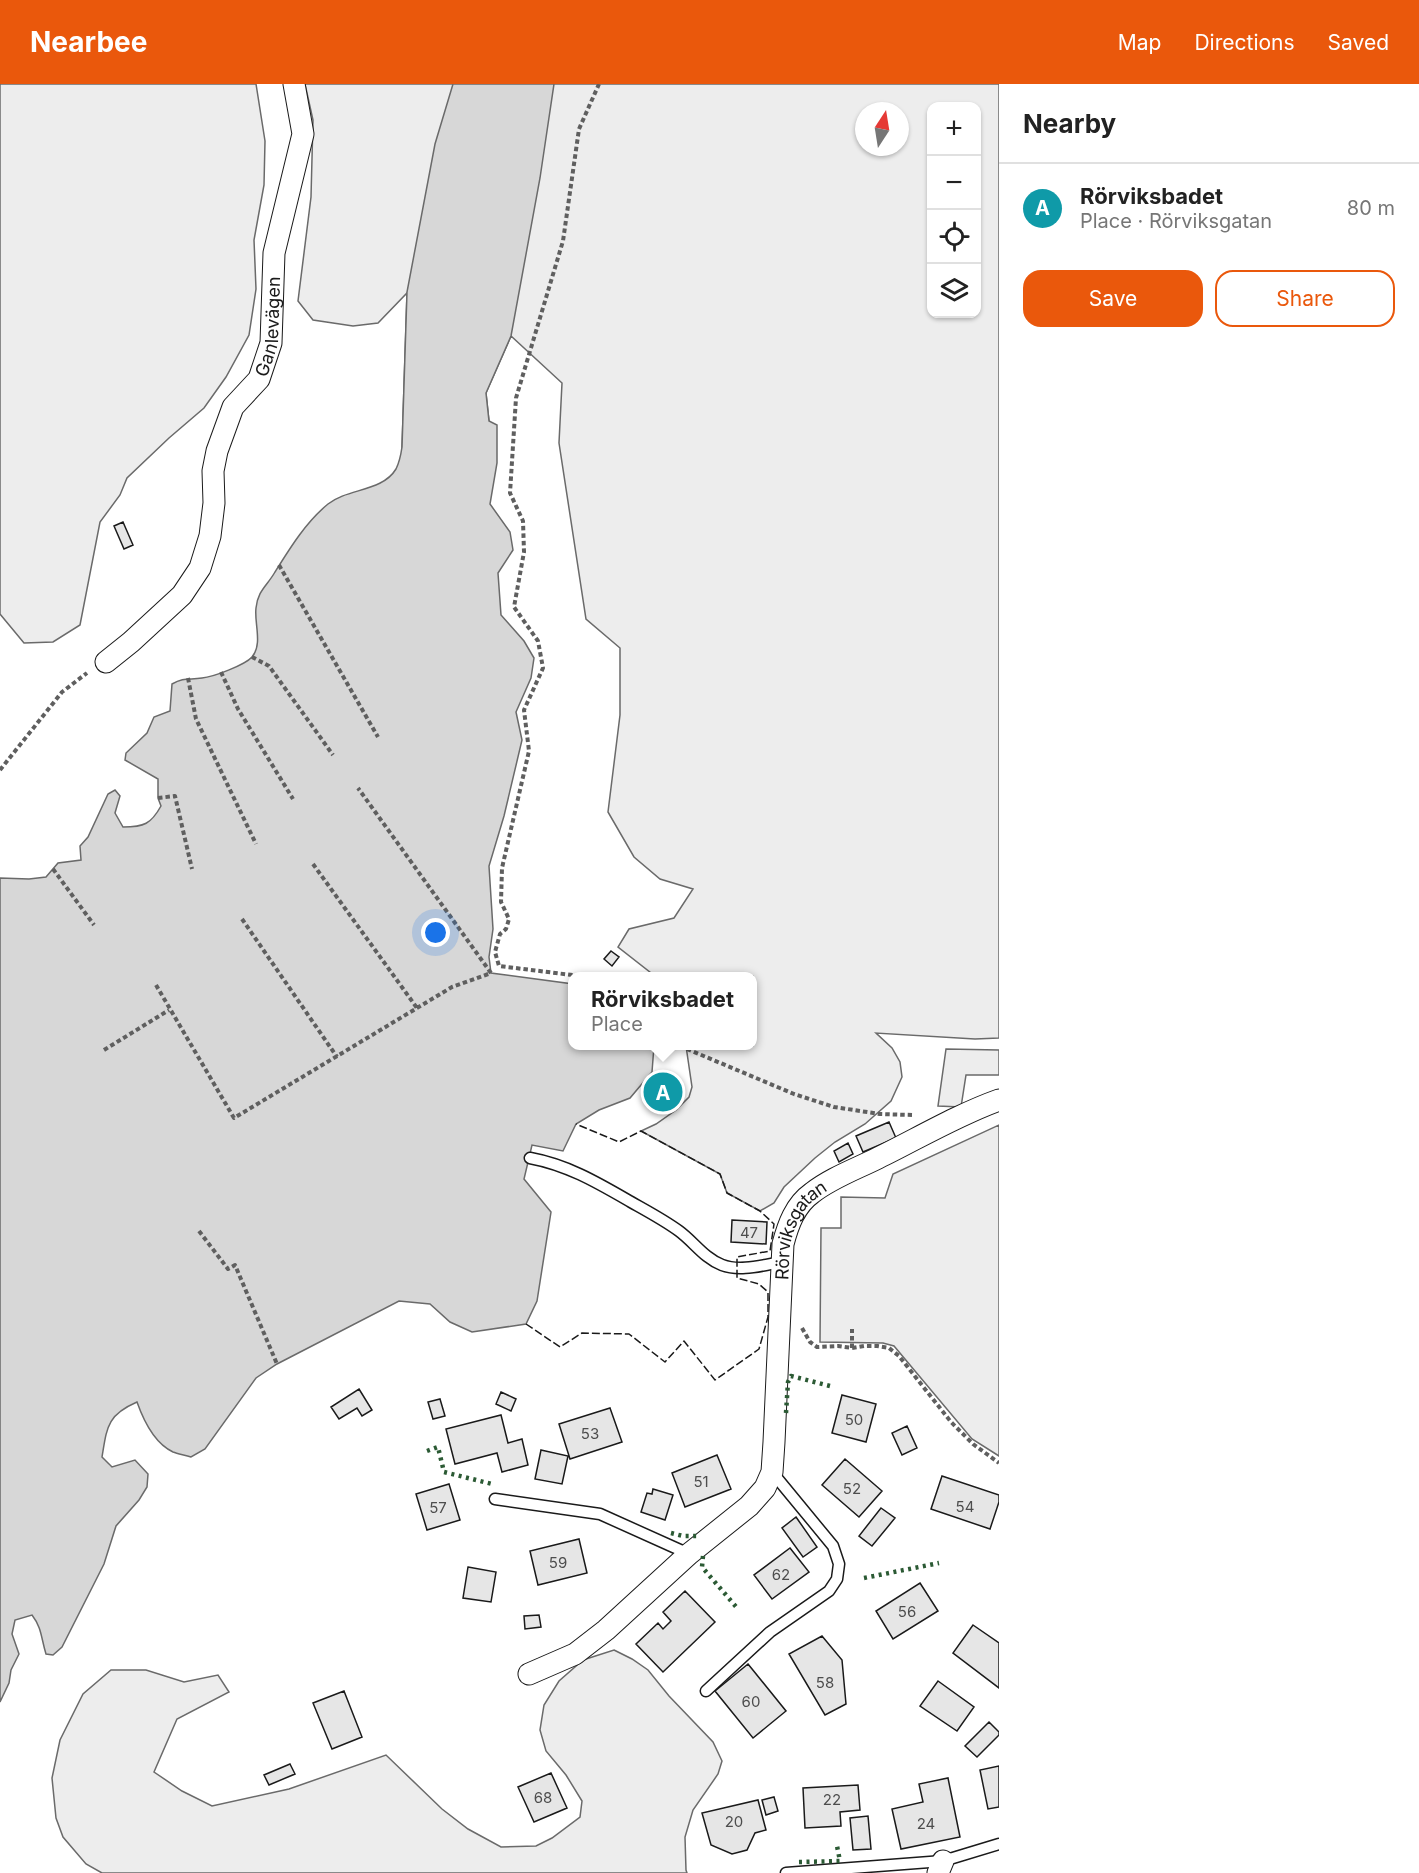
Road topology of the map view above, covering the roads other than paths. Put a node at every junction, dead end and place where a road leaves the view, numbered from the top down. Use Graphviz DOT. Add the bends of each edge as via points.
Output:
graph roads {
  1 [pos="294,84"];
  2 [pos="106,662"];
  3 [pos="999,1100"];
  4 [pos="530,1158"];
  5 [pos="782,1262"];
  6 [pos="772,1472"];
  7 [pos="495,1499"];
  8 [pos="689,1554"];
  9 [pos="529,1674"];
  10 [pos="706,1691"];
  11 [pos="999,1844"];
  12 [pos="940,1867"];
  13 [pos="786,1873"];
  1 -- 2 [label="street, Ganlevägen" via="303,134 274,253 272,343 259,379 233,407 217,451 210,536 200,568 182,595"];
  3 -- 5 [label="street, Rörviksgatan" via="811,1193 797,1207 787,1229"];
  4 -- 5 [label="lane" via="588,1177 681,1232 723,1266"];
  5 -- 6 [label="street, Rörviksgatan"];
  6 -- 8 [label="street, Rörviksgatan" via="765,1488 749,1506"];
  6 -- 10 [label="lane" via="833,1546 839,1564 837,1579 829,1591 771,1632"];
  7 -- 8 [label="lane" via="600,1514"];
  8 -- 9 [label="street, Rörviksgatan" via="606,1630 575,1653"];
  11 -- 12 [label="lane"];
  12 -- 13 [label="lane"];
}
